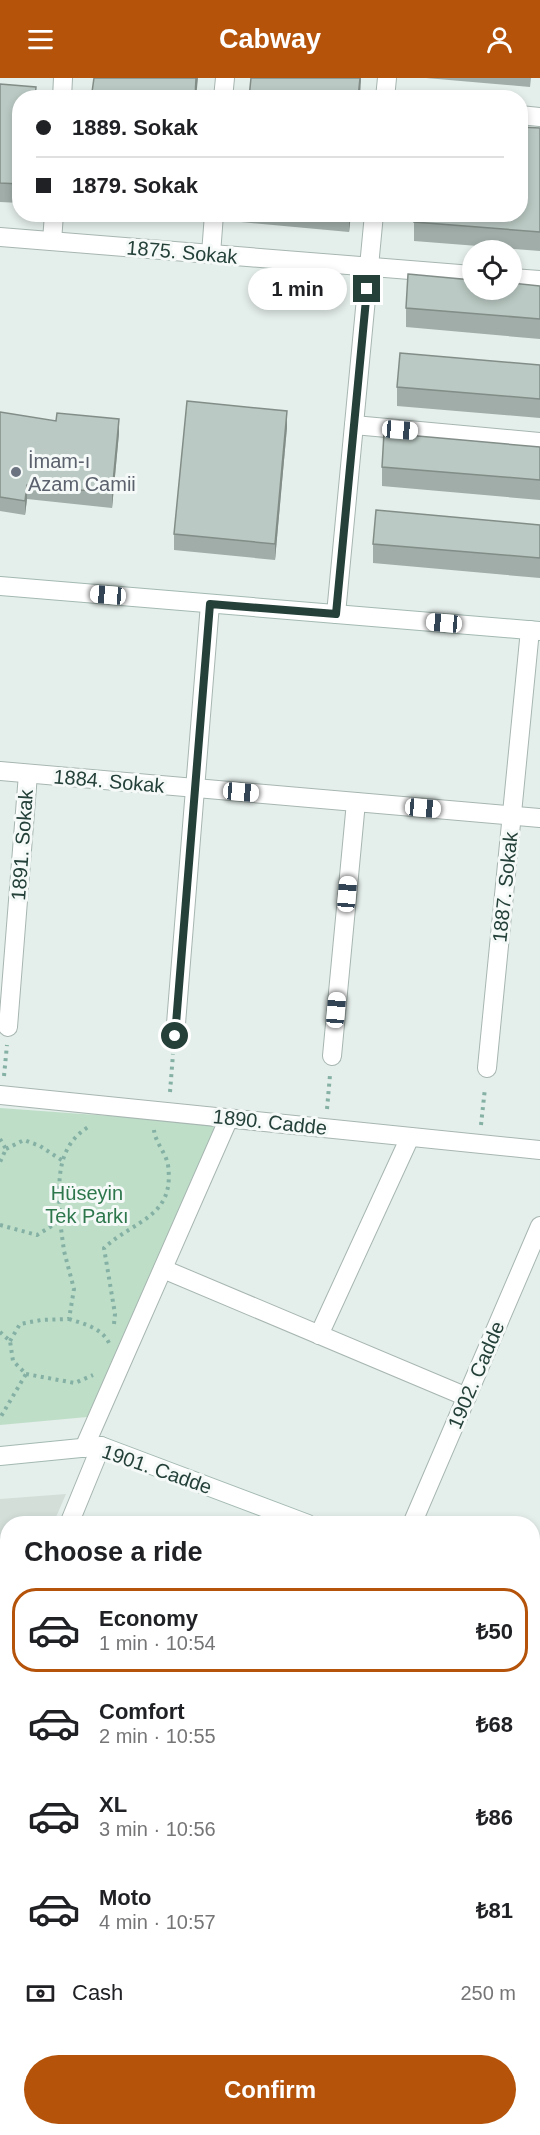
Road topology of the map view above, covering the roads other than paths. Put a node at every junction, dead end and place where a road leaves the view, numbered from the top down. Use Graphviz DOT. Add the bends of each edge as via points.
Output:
graph roads {
  1 [pos="53,222"];
  2 [pos="213,222"];
  3 [pos="373,222"];
  4 [pos="0,237"];
  5 [pos="52,242"];
  6 [pos="211,254"];
  7 [pos="369,267"];
  8 [pos="462,274"];
  9 [pos="522,279"];
  10 [pos="540,280"];
  11 [pos="354,425"];
  12 [pos="540,442"];
  13 [pos="0,586"];
  14 [pos="210,604"];
  15 [pos="336,614"];
  16 [pos="535,630"];
  17 [pos="0,771"];
  18 [pos="28,774"];
  19 [pos="195,788"];
  20 [pos="356,802"];
  21 [pos="512,816"];
  22 [pos="540,818"];
  23 [pos="8,1027"];
  24 [pos="175,1036"];
  25 [pos="332,1056"];
  26 [pos="487,1068"];
  27 [pos="2,1095"];
  28 [pos="229,1118"];
  29 [pos="410,1137"];
  30 [pos="540,1150"];
  31 [pos="540,1226"];
  32 [pos="163,1269"];
  33 [pos="319,1335"];
  34 [pos="467,1396"];
  35 [pos="93,1447"];
  36 [pos="0,1456"];
  37 [pos="71,1516"];
  38 [pos="286,1516"];
  39 [pos="415,1516"];
  1 -- 5 [label="street"];
  2 -- 6 [label="street"];
  3 -- 7 [label="street"];
  4 -- 5 [label="street, 1875. Sokak"];
  5 -- 6 [label="street, 1875. Sokak"];
  6 -- 7 [label="street, 1875. Sokak"];
  7 -- 8 [label="street, 1875. Sokak"];
  7 -- 11 [label="street"];
  9 -- 10 [label="street"];
  11 -- 12 [label="street"];
  11 -- 15 [label="street"];
  13 -- 14 [label="street"];
  14 -- 15 [label="street"];
  14 -- 19 [label="street"];
  15 -- 16 [label="street"];
  16 -- 21 [label="street, 1887. Sokak"];
  17 -- 18 [label="street, 1884. Sokak"];
  18 -- 19 [label="street, 1884. Sokak"];
  18 -- 23 [label="street, 1891. Sokak"];
  19 -- 20 [label="street, 1884. Sokak"];
  19 -- 24 [label="street"];
  20 -- 21 [label="street, 1884. Sokak"];
  20 -- 25 [label="street"];
  21 -- 22 [label="street, 1884. Sokak"];
  21 -- 26 [label="street, 1887. Sokak"];
  27 -- 28 [label="street, 1890. Cadde"];
  28 -- 29 [label="street, 1890. Cadde"];
  28 -- 32 [label="street"];
  29 -- 30 [label="street, 1890. Cadde"];
  29 -- 33 [label="street"];
  31 -- 34 [label="street, 1902. Cadde"];
  32 -- 33 [label="street"];
  32 -- 35 [label="street"];
  33 -- 34 [label="street"];
  34 -- 39 [label="street, 1902. Cadde"];
  35 -- 36 [label="street, 1901. Cadde"];
  35 -- 37 [label="street"];
  35 -- 38 [label="street, 1901. Cadde"];
}
